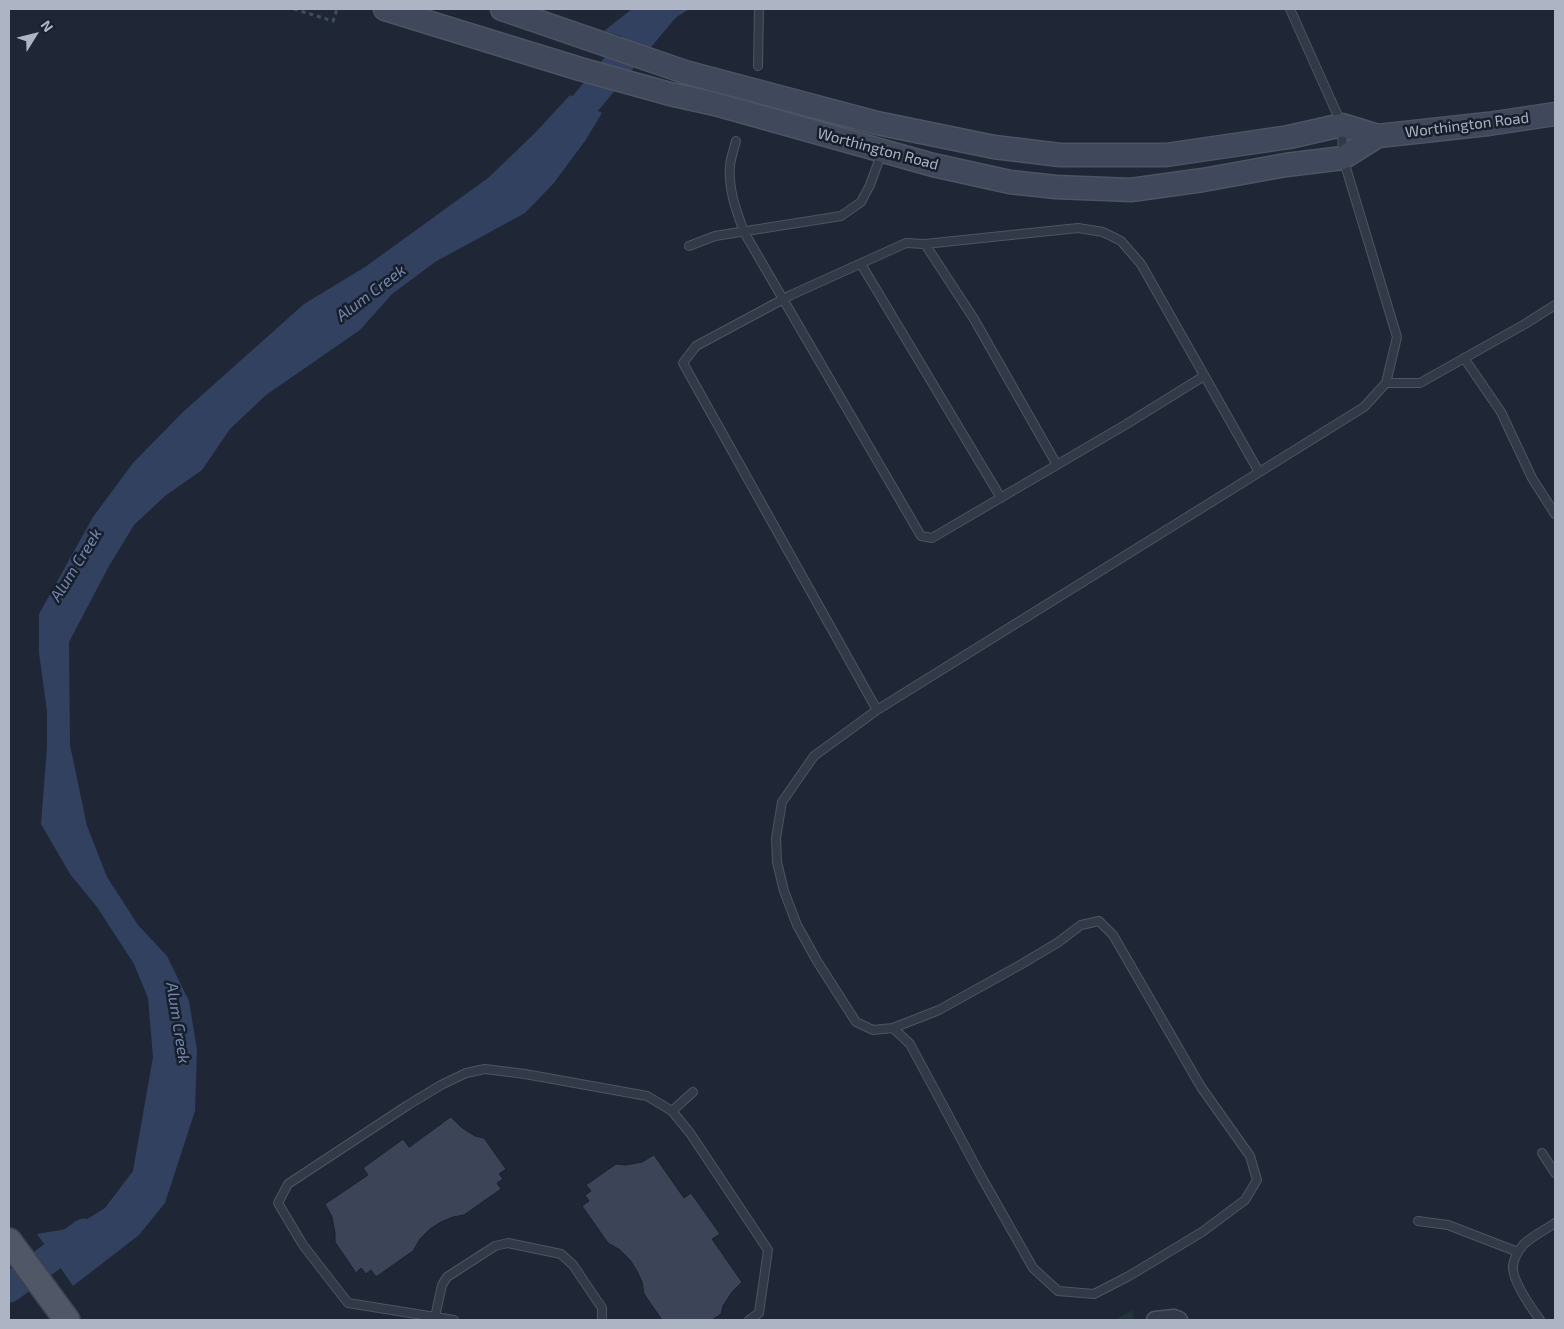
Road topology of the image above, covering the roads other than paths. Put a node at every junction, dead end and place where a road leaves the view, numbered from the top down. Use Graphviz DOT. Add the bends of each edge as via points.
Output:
graph roads {
  1 [pos="385,9"];
  2 [pos="502,9"];
  3 [pos="759,9"];
  4 [pos="1290,9"];
  5 [pos="758,66"];
  6 [pos="1555,114"];
  7 [pos="1342,125"];
  8 [pos="1378,136"];
  9 [pos="736,141"];
  10 [pos="882,150"];
  11 [pos="1343,158"];
  12 [pos="744,232"];
  13 [pos="925,244"];
  14 [pos="689,246"];
  15 [pos="861,264"];
  16 [pos="783,300"];
  17 [pos="1555,305"];
  18 [pos="1464,358"];
  19 [pos="1204,376"];
  20 [pos="1386,383"];
  21 [pos="1057,465"];
  22 [pos="1259,472"];
  23 [pos="1001,498"];
  24 [pos="1555,514"];
  25 [pos="877,710"];
  26 [pos="893,1028"];
  27 [pos="692,1092"];
  28 [pos="672,1111"];
  29 [pos="1542,1153"];
  30 [pos="1555,1173"];
  31 [pos="1418,1221"];
  32 [pos="1555,1223"];
  33 [pos="9,1241"];
  34 [pos="1518,1252"];
  35 [pos="759,1312"];
  36 [pos="435,1317"];
  37 [pos="1536,1319"];
  38 [pos="67,1320"];
  39 [pos="454,1320"];
  40 [pos="602,1320"];
  41 [pos="749,1320"];
  42 [pos="764,1320"];
  43 [pos="1155,1320"];
  44 [pos="1179,1320"];
  1 -- 10 [label="main road, Worthington Road" via="670,94"];
  2 -- 7 [label="main road, Worthington Road" via="685,72 877,123 994,147 1060,155 1166,155 1289,137"];
  3 -- 5 [label="lane"];
  4 -- 7 [label="lane"];
  6 -- 8 [label="main road, Worthington Road"];
  7 -- 8 [label="main road, Worthington Road"];
  7 -- 11 [label="lane"];
  8 -- 11 [label="main road, Worthington Road"];
  9 -- 12 [label="lane" via="730,164 730,187"];
  10 -- 11 [label="main road, Worthington Road" via="1010,182 1131,190"];
  10 -- 12 [label="lane" via="861,202 841,216"];
  11 -- 20 [label="lane" via="1397,337"];
  12 -- 14 [label="lane" via="715,236"];
  12 -- 16 [label="lane"];
  13 -- 15 [label="lane" via="906,243"];
  13 -- 19 [label="lane" via="1078,228 1103,232 1121,242 1140,264"];
  13 -- 21 [label="lane" via="974,319"];
  15 -- 16 [label="lane"];
  15 -- 23 [label="lane"];
  16 -- 23 [label="lane" via="921,536 932,538"];
  16 -- 25 [label="lane" via="696,346 683,363"];
  17 -- 18 [label="lane"];
  18 -- 20 [label="lane" via="1420,384"];
  18 -- 24 [label="lane" via="1501,412 1532,478"];
  19 -- 21 [label="lane"];
  19 -- 22 [label="lane"];
  20 -- 22 [label="lane" via="1364,407"];
  21 -- 23 [label="lane"];
  22 -- 25 [label="lane"];
  25 -- 26 [label="lane" via="814,756 782,802 776,838 784,891 797,925 817,961 856,1022 872,1030"];
  26 -- 26 [label="lane" via="910,1044 1033,1268 1058,1292 1094,1294 1130,1276 1202,1232 1245,1200 1257,1180 1250,1156 1201,1087 1113,935 1099,921 1080,925 1020,966 939,1010"];
  27 -- 28 [label="lane"];
  28 -- 35 [label="lane" via="768,1250"];
  28 -- 36 [label="lane" via="647,1096 485,1069 466,1073 441,1085 288,1184 278,1202 303,1245 348,1303"];
  29 -- 30 [label="lane"];
  31 -- 34 [label="lane" via="1448,1225"];
  32 -- 34 [label="lane" via="1531,1238"];
  33 -- 38 [label="main road"];
  34 -- 37 [label="lane" via="1512,1266 1514,1275"];
  35 -- 41 [label="lane"];
  35 -- 42 [label="lane"];
  36 -- 39 [label="lane"];
  36 -- 40 [label="lane" via="442,1284 447,1278 495,1246 508,1243 561,1254 573,1265 602,1308"];
  43 -- 44 [label="street"];
}
